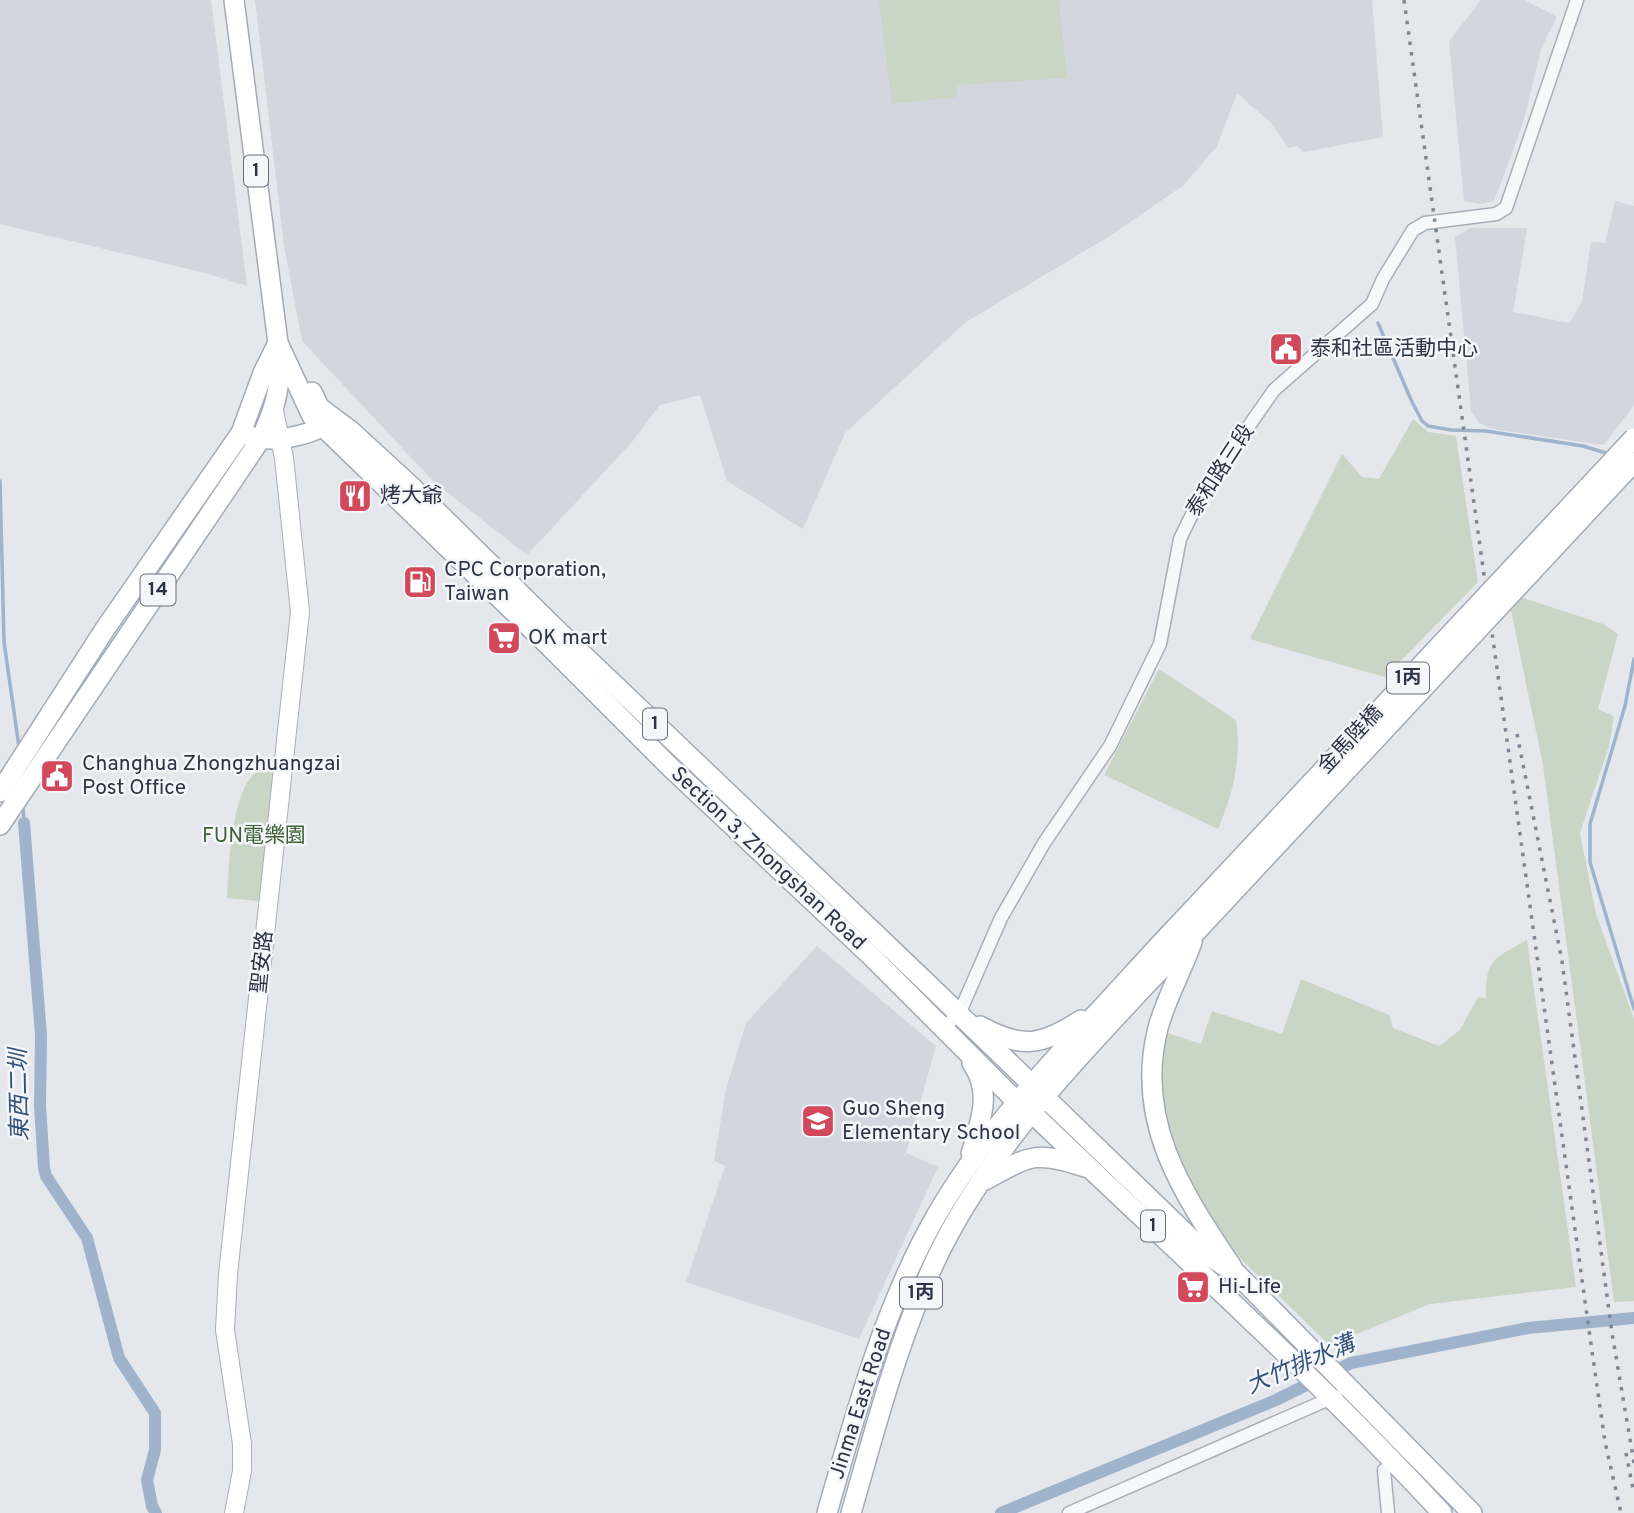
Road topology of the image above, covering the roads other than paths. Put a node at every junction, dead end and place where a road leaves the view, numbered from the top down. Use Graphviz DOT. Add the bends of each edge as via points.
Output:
graph roads {
  1 [pos="234,0"];
  2 [pos="1577,0"];
  3 [pos="278,342"];
  4 [pos="321,417"];
  5 [pos="266,429"];
  6 [pos="1634,438"];
  7 [pos="1634,462"];
  8 [pos="0,792"];
  9 [pos="0,825"];
  10 [pos="1189,926"];
  11 [pos="1102,1007"];
  12 [pos="959,1014"];
  13 [pos="943,1028"];
  14 [pos="959,1041"];
  15 [pos="1030,1099"];
  16 [pos="967,1167"];
  17 [pos="1090,1169"];
  18 [pos="981,1182"];
  19 [pos="1237,1274"];
  20 [pos="1337,1393"];
  21 [pos="1384,1470"];
  22 [pos="233,1513"];
  23 [pos="827,1513"];
  24 [pos="851,1513"];
  25 [pos="1069,1513"];
  26 [pos="1388,1513"];
  27 [pos="1442,1513"];
  28 [pos="1472,1513"];
  1 -- 3 [label="main road, Section 3, Zhongshan Road / 1"];
  2 -- 12 [label="street, 泰和路三段" via="1506,208 1496,214 1425,223 1413,230 1372,304 1275,390 1196,506 1180,539 1160,644 1110,746 1044,843 1001,918"];
  3 -- 4 [label="main road, Section 3, Zhongshan Road / 1"];
  3 -- 5 [label="main road, 14" via="280,375"];
  3 -- 5 [label="main road, 14" via="263,373"];
  4 -- 5 [label="main road"];
  4 -- 12 [label="main road, Section 3, Zhongshan Road / 1" via="351,431 413,488"];
  4 -- 13 [label="main road, Section 3, Zhongshan Road / 1" via="668,765"];
  5 -- 8 [label="main road, 14" via="105,629"];
  5 -- 9 [label="main road, 14"];
  5 -- 22 [label="street, 聖安路" via="284,458 300,611 228,1274 225,1331 242,1444"];
  6 -- 10 [label="main road, 金馬陸橋 / 1丙, bridge"];
  7 -- 10 [label="main road, 金馬陸橋 / 1丙, bridge"];
  10 -- 11 [label="main road, 1丙"];
  10 -- 15 [label="main road, 1丙"];
  10 -- 19 [label="main road, 1" via="1158,1029 1152,1088 1172,1166"];
  11 -- 12 [label="main road" via="1048,1040 1029,1041 1003,1038"];
  11 -- 15 [label="main road, 1丙"];
  12 -- 13 [label="street, 泰和路三段"];
  12 -- 15 [label="main road, Section 3, Zhongshan Road / 1"];
  13 -- 14 [label="main road, Section 3, Zhongshan Road / 1"];
  14 -- 15 [label="main road, Section 3, Zhongshan Road / 1"];
  14 -- 16 [label="main road" via="981,1076 985,1092"];
  15 -- 16 [label="main road, Jinma East Road / 1丙"];
  15 -- 17 [label="main road, Section 3, Zhongshan Road / 1"];
  15 -- 18 [label="main road, Jinma East Road / 1丙"];
  15 -- 19 [label="main road, Section 3, Zhongshan Road / 1" via="1209,1256"];
  16 -- 23 [label="main road, Jinma East Road / 1丙" via="935,1217 893,1305"];
  17 -- 18 [label="main road" via="1055,1157 1035,1156"];
  17 -- 20 [label="main road, Section 3, Zhongshan Road / 1" via="1286,1355"];
  18 -- 24 [label="main road, Jinma East Road / 1丙" via="943,1245 915,1305"];
  19 -- 20 [label="main road, Section 3, Zhongshan Road / 1" via="1301,1341"];
  20 -- 25 [label="street"];
  20 -- 27 [label="main road, 1"];
  20 -- 28 [label="main road, 1"];
  21 -- 26 [label="street"];
}
